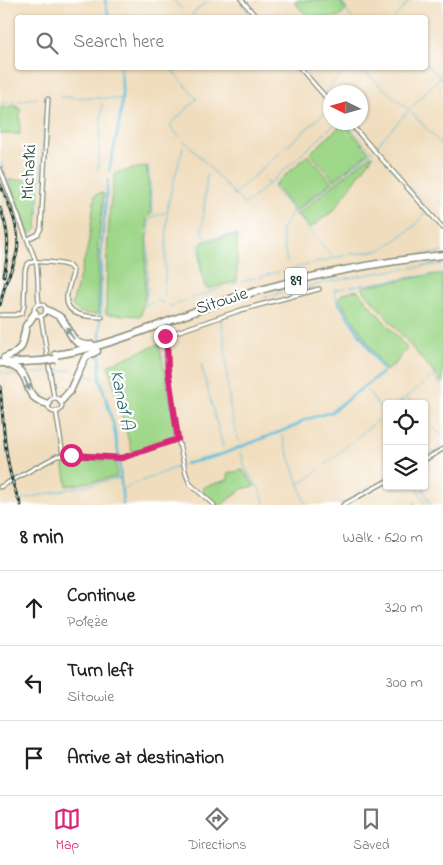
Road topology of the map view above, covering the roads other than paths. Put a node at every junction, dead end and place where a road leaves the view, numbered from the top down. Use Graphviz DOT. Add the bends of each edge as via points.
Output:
graph roads {
  1 [pos="242,0"];
  2 [pos="254,15"];
  3 [pos="302,70"];
  4 [pos="323,94"];
  5 [pos="48,99"];
  6 [pos="356,130"];
  7 [pos="0,169"];
  8 [pos="443,228"];
  9 [pos="28,240"];
  10 [pos="443,255"];
  11 [pos="443,260"];
  12 [pos="36,262"];
  13 [pos="319,289"];
  14 [pos="39,303"];
  15 [pos="47,310"];
  16 [pos="0,315"];
  17 [pos="38,315"];
  18 [pos="102,317"];
  19 [pos="111,344"];
  20 [pos="98,348"];
  21 [pos="2,361"];
  22 [pos="57,399"];
  23 [pos="48,404"];
  24 [pos="56,411"];
  25 [pos="178,439"];
  26 [pos="443,449"];
  27 [pos="63,455"];
  28 [pos="428,458"];
  29 [pos="383,483"];
  30 [pos="0,487"];
  31 [pos="214,505"];
  32 [pos="343,505"];
  1 -- 2 [label="street"];
  3 -- 4 [label="street"];
  5 -- 9 [label="street, Michałki" via="41,228"];
  6 -- 8 [label="street"];
  7 -- 9 [label="street, Michałki"];
  9 -- 12 [label="street, Michałki"];
  10 -- 19 [label="highway, 89" via="367,266 288,283 202,309"];
  11 -- 19 [label="highway, 89" via="367,270 301,284 216,308"];
  12 -- 14 [label="street"];
  12 -- 16 [label="street" via="30,263 25,270 22,313"];
  12 -- 18 [label="street" via="70,266 73,271 67,295 69,305 79,315"];
  13 -- 25 [label="street, Sitowie" via="241,310 165,336"];
  14 -- 15 [label="street"];
  14 -- 17 [label="street" via="34,307"];
  15 -- 17 [label="street" via="44,315"];
  20 -- 15 [label="highway, one-way" via="76,342 61,318"];
  17 -- 21 [label="highway" via="26,326 21,347"];
  17 -- 22 [label="street"];
  19 -- 20 [label="highway, 89"];
  20 -- 21 [label="highway, 89, bridge" via="42,359"];
  20 -- 22 [label="highway" via="80,365 72,389"];
  21 -- 23 [label="highway, one-way" via="20,371 34,398"];
  22 -- 23 [label="street" via="50,400"];
  22 -- 24 [label="street" via="62,405"];
  23 -- 24 [label="street" via="51,410"];
  24 -- 27 [label="street"];
  25 -- 27 [label="street" via="122,458"];
  25 -- 31 [label="street, Sitowie" via="190,484"];
  26 -- 28 [label="street"];
  27 -- 30 [label="street" via="51,458"];
  29 -- 32 [label="street"];
}
